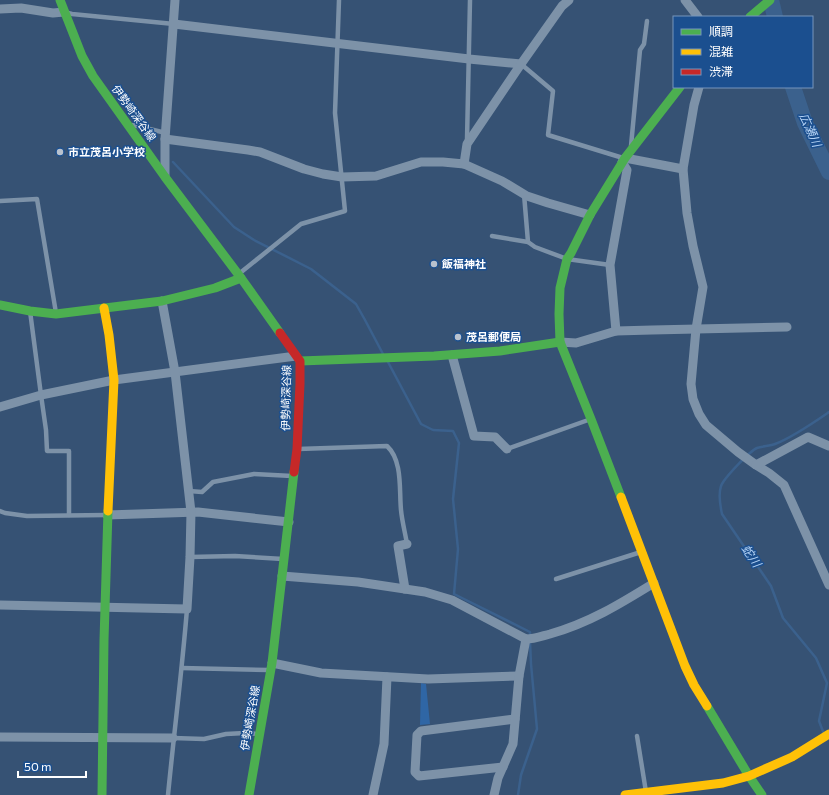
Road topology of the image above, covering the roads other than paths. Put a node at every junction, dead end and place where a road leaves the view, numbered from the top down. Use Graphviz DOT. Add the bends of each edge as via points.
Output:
graph roads {
  1 [pos="60,0"];
  2 [pos="175,0"];
  3 [pos="339,0"];
  4 [pos="470,0"];
  5 [pos="569,0"];
  6 [pos="685,0"];
  7 [pos="770,0"];
  8 [pos="0,9"];
  9 [pos="64,12"];
  10 [pos="697,16"];
  11 [pos="751,16"];
  12 [pos="647,21"];
  13 [pos="174,24"];
  14 [pos="338,43"];
  15 [pos="469,59"];
  16 [pos="521,64"];
  17 [pos="679,88"];
  18 [pos="699,88"];
  19 [pos="127,124"];
  20 [pos="166,136"];
  21 [pos="467,144"];
  22 [pos="626,157"];
  23 [pos="464,164"];
  24 [pos="683,169"];
  25 [pos="165,177"];
  26 [pos="342,177"];
  27 [pos="524,194"];
  28 [pos="0,201"];
  29 [pos="590,215"];
  30 [pos="492,236"];
  31 [pos="528,242"];
  32 [pos="567,259"];
  33 [pos="610,265"];
  34 [pos="239,276"];
  35 [pos="162,301"];
  36 [pos="0,305"];
  37 [pos="104,308"];
  38 [pos="30,311"];
  39 [pos="56,314"];
  40 [pos="787,327"];
  41 [pos="696,329"];
  42 [pos="616,331"];
  43 [pos="560,342"];
  44 [pos="452,355"];
  45 [pos="298,358"];
  46 [pos="175,372"];
  47 [pos="114,380"];
  48 [pos="41,395"];
  49 [pos="0,407"];
  50 [pos="591,419"];
  51 [pos="829,446"];
  52 [pos="298,449"];
  53 [pos="507,449"];
  54 [pos="756,465"];
  55 [pos="294,476"];
  56 [pos="189,491"];
  57 [pos="0,511"];
  58 [pos="191,512"];
  59 [pos="68,515"];
  60 [pos="108,515"];
  61 [pos="289,522"];
  62 [pos="407,544"];
  63 [pos="642,552"];
  64 [pos="190,557"];
  65 [pos="284,559"];
  66 [pos="282,576"];
  67 [pos="556,579"];
  68 [pos="654,583"];
  69 [pos="829,583"];
  70 [pos="404,589"];
  71 [pos="0,604"];
  72 [pos="105,607"];
  73 [pos="187,609"];
  74 [pos="526,639"];
  75 [pos="271,666"];
  76 [pos="182,668"];
  77 [pos="387,676"];
  78 [pos="519,676"];
  79 [pos="515,719"];
  80 [pos="260,734"];
  81 [pos="829,734"];
  82 [pos="637,736"];
  83 [pos="0,737"];
  84 [pos="102,737"];
  85 [pos="174,738"];
  86 [pos="503,767"];
  87 [pos="749,776"];
  88 [pos="646,792"];
  89 [pos="102,795"];
  90 [pos="168,795"];
  91 [pos="249,795"];
  92 [pos="373,795"];
  93 [pos="494,795"];
  94 [pos="625,795"];
  95 [pos="762,795"];
  1 -- 9 [label="street, 伊勢崎深谷線"];
  2 -- 13 [label="street"];
  3 -- 14 [label="lane"];
  4 -- 15 [label="lane"];
  5 -- 16 [label="street"];
  6 -- 10 [label="street"];
  7 -- 11 [label="street"];
  8 -- 9 [label="street"];
  9 -- 13 [label="lane"];
  9 -- 19 [label="street, 伊勢崎深谷線" via="93,76"];
  12 -- 22 [label="lane" via="644,44 640,50"];
  13 -- 14 [label="street"];
  13 -- 20 [label="street"];
  14 -- 15 [label="street"];
  14 -- 26 [label="lane" via="335,113"];
  15 -- 16 [label="street"];
  15 -- 21 [label="lane"];
  16 -- 21 [label="street"];
  16 -- 22 [label="lane" via="552,91 548,135"];
  17 -- 22 [label="street"];
  18 -- 24 [label="street"];
  19 -- 20 [label="lane"];
  19 -- 25 [label="street, 伊勢崎深谷線"];
  20 -- 25 [label="street"];
  20 -- 26 [label="street" via="260,152 304,169"];
  21 -- 23 [label="street"];
  22 -- 24 [label="street"];
  22 -- 29 [label="street"];
  22 -- 33 [label="street" via="627,170"];
  23 -- 26 [label="street" via="421,162 376,176"];
  23 -- 27 [label="street"];
  24 -- 41 [label="street" via="687,213 703,287"];
  25 -- 34 [label="street, 伊勢崎深谷線"];
  26 -- 34 [label="lane" via="345,211 300,224"];
  27 -- 29 [label="street"];
  27 -- 31 [label="lane"];
  28 -- 39 [label="lane" via="37,199"];
  29 -- 32 [label="street"];
  30 -- 31 [label="lane"];
  31 -- 32 [label="lane"];
  32 -- 33 [label="lane"];
  32 -- 43 [label="street" via="560,288"];
  33 -- 42 [label="street"];
  34 -- 35 [label="street" via="216,288"];
  34 -- 45 [label="street, 伊勢崎深谷線"];
  35 -- 37 [label="street"];
  35 -- 46 [label="street"];
  36 -- 38 [label="street"];
  37 -- 39 [label="street"];
  37 -- 47 [label="street"];
  38 -- 39 [label="street"];
  38 -- 48 [label="lane"];
  40 -- 41 [label="street"];
  41 -- 42 [label="street"];
  41 -- 54 [label="street" via="692,384 693,399 699,414 706,425"];
  42 -- 43 [label="street" via="576,343"];
  43 -- 44 [label="street"];
  43 -- 50 [label="street"];
  44 -- 45 [label="street"];
  44 -- 53 [label="street" via="474,436 495,437"];
  45 -- 46 [label="street"];
  45 -- 52 [label="street, 伊勢崎深谷線"];
  46 -- 47 [label="street"];
  46 -- 56 [label="street"];
  47 -- 48 [label="street"];
  47 -- 60 [label="street"];
  48 -- 49 [label="street"];
  48 -- 59 [label="lane" via="47,451 69,451"];
  50 -- 53 [label="lane"];
  50 -- 63 [label="street"];
  51 -- 54 [label="street" via="808,437"];
  52 -- 55 [label="street, 伊勢崎深谷線"];
  52 -- 62 [label="lane" via="387,446 398,465 401,511"];
  54 -- 69 [label="street" via="770,472 784,486"];
  55 -- 56 [label="lane" via="254,474 214,482 202,492"];
  55 -- 61 [label="street, 伊勢崎深谷線"];
  56 -- 58 [label="street"];
  57 -- 59 [label="lane" via="27,516"];
  58 -- 60 [label="street"];
  58 -- 61 [label="street"];
  58 -- 64 [label="street"];
  59 -- 60 [label="lane"];
  60 -- 72 [label="street"];
  61 -- 65 [label="street, 伊勢崎深谷線"];
  62 -- 70 [label="street" via="398,546"];
  63 -- 67 [label="lane"];
  63 -- 68 [label="street"];
  64 -- 65 [label="lane"];
  64 -- 73 [label="street"];
  65 -- 66 [label="street, 伊勢崎深谷線"];
  66 -- 70 [label="street" via="358,582"];
  66 -- 75 [label="street, 伊勢崎深谷線"];
  68 -- 74 [label="street" via="608,611 568,629"];
  68 -- 87 [label="street" via="694,685"];
  70 -- 74 [label="street" via="452,600"];
  71 -- 72 [label="street"];
  72 -- 73 [label="street"];
  72 -- 84 [label="street"];
  73 -- 76 [label="lane"];
  74 -- 78 [label="street"];
  75 -- 76 [label="lane"];
  75 -- 77 [label="street" via="321,673"];
  75 -- 80 [label="street, 伊勢崎深谷線"];
  76 -- 85 [label="lane"];
  77 -- 78 [label="street" via="428,679"];
  77 -- 92 [label="street" via="384,744"];
  78 -- 79 [label="street"];
  79 -- 86 [label="street" via="513,744"];
  79 -- 86 [label="street" via="420,731 417,735 415,772 419,776"];
  80 -- 85 [label="lane" via="226,734 204,739"];
  80 -- 91 [label="street, 伊勢崎深谷線"];
  81 -- 87 [label="street" via="792,757"];
  82 -- 88 [label="lane"];
  83 -- 84 [label="street"];
  84 -- 85 [label="street"];
  84 -- 89 [label="street"];
  85 -- 90 [label="lane"];
  86 -- 93 [label="street"];
  87 -- 88 [label="street" via="723,783"];
  87 -- 95 [label="street"];
  88 -- 94 [label="street"];
}
